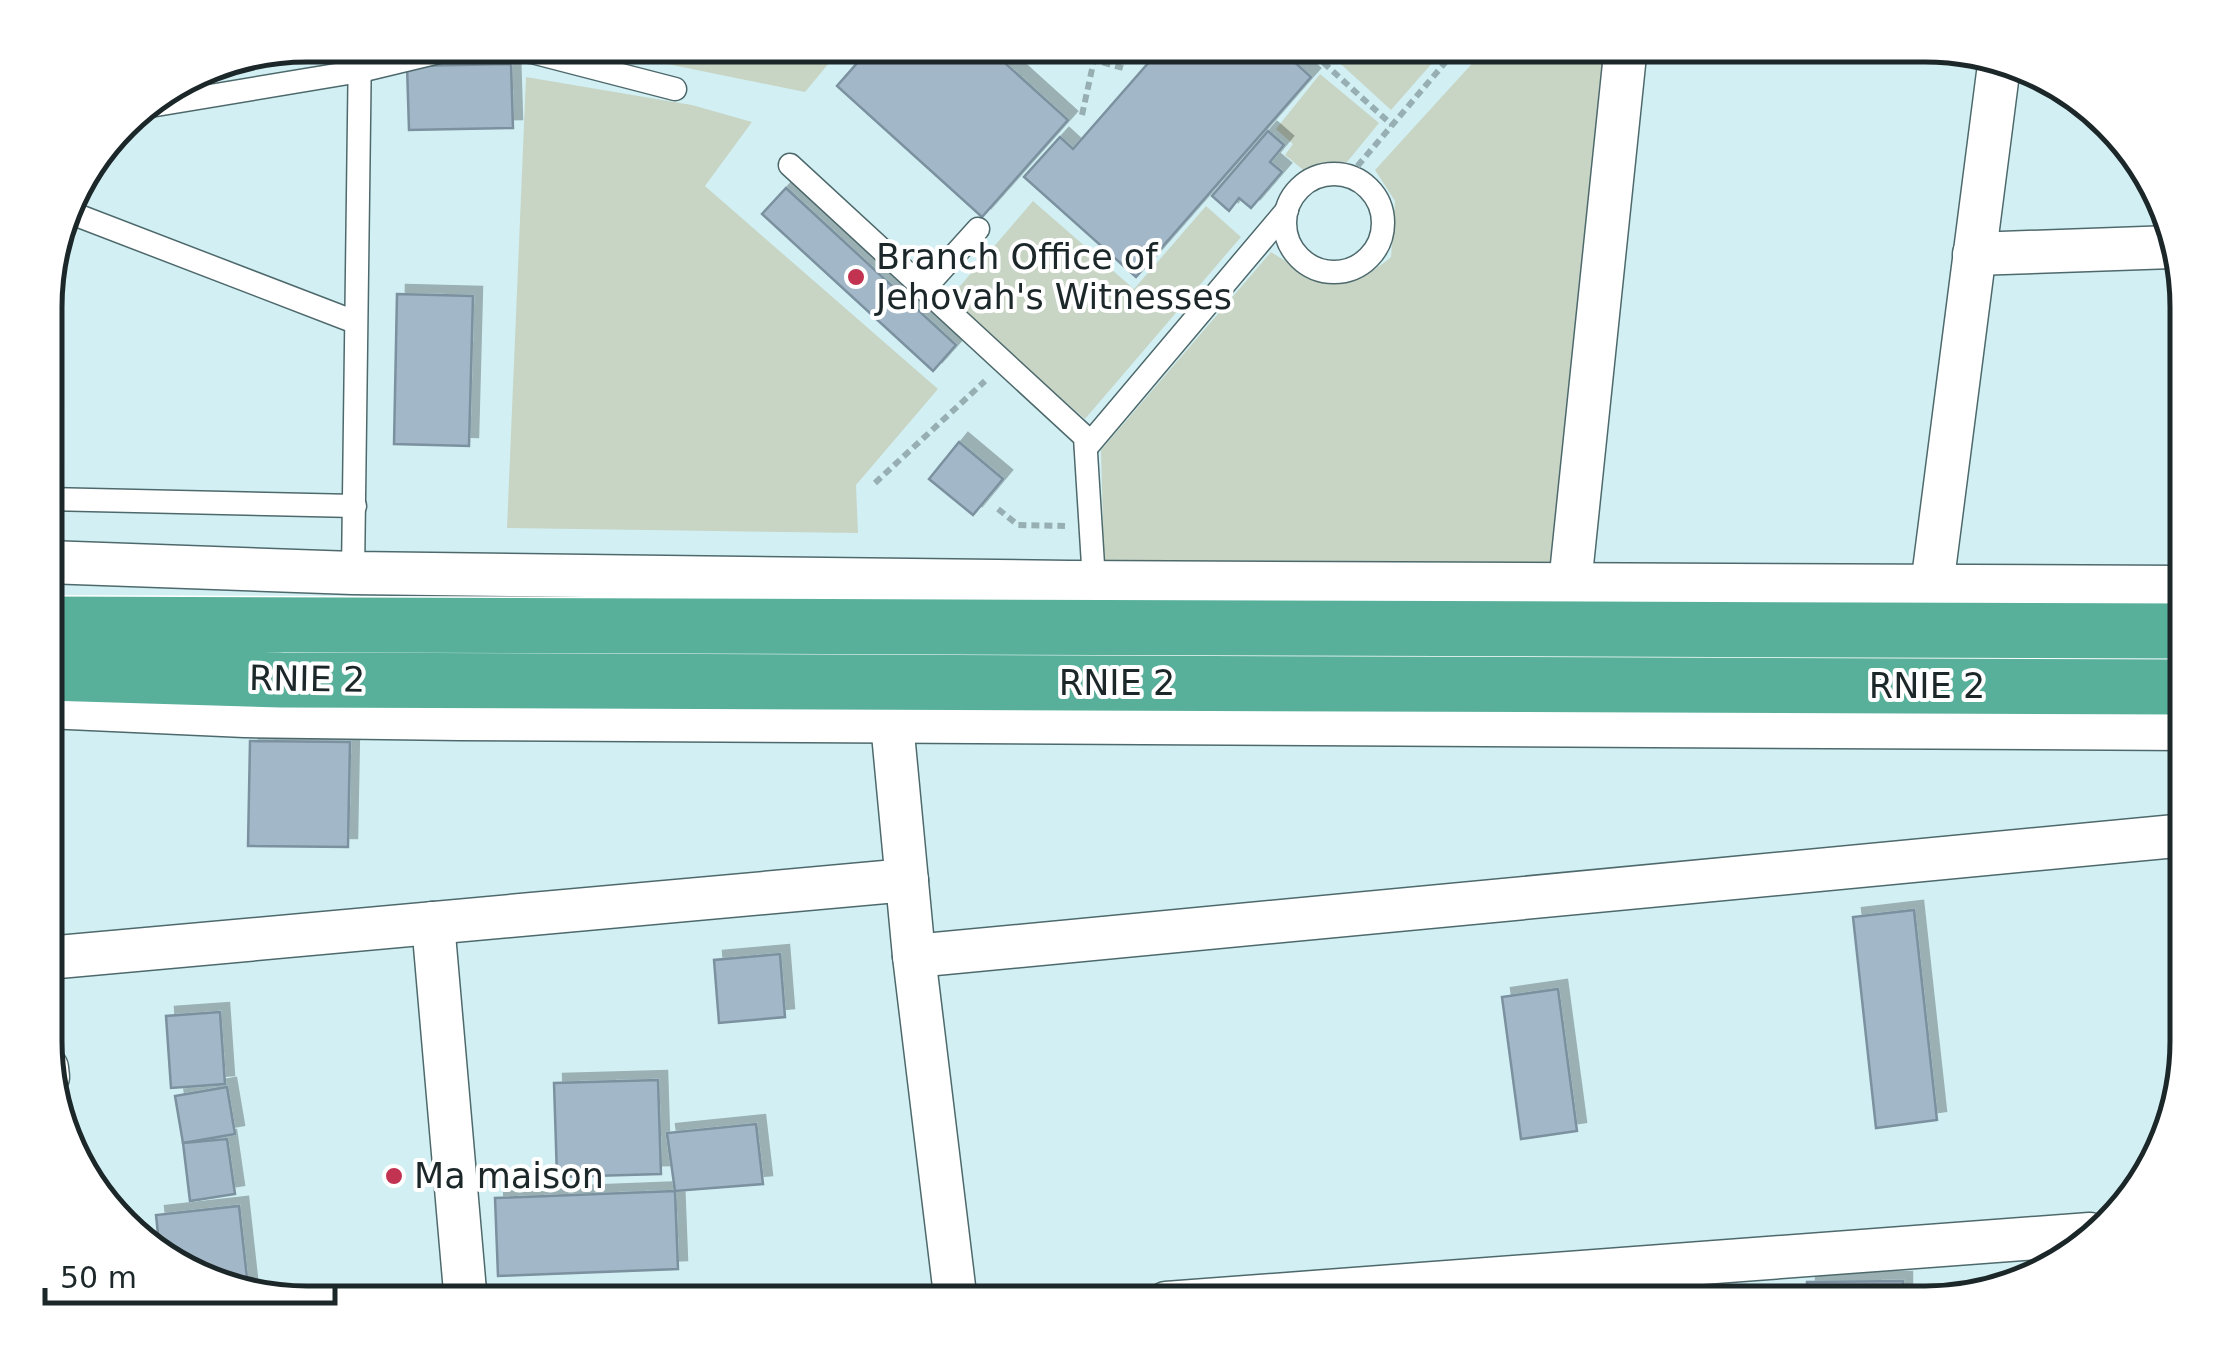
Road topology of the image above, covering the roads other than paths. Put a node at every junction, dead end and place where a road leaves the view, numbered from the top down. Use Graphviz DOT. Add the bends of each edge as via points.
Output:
graph roads {
  1 [pos="1624,62"];
  2 [pos="360,63"];
  3 [pos="393,63"];
  4 [pos="574,63"];
  5 [pos="360,71"];
  6 [pos="1998,74"];
  7 [pos="675,89"];
  8 [pos="174,102"];
  9 [pos="790,165"];
  10 [pos="1287,210"];
  11 [pos="80,216"];
  12 [pos="978,230"];
  13 [pos="2162,247"];
  14 [pos="1974,254"];
  15 [pos="924,289"];
  16 [pos="355,322"];
  17 [pos="1086,448"];
  18 [pos="62,498"];
  19 [pos="356,506"];
  20 [pos="62,563"];
  21 [pos="353,573"];
  22 [pos="1094,582"];
  23 [pos="1570,584"];
  24 [pos="1932,586"];
  25 [pos="2169,587"];
  26 [pos="62,624"];
  27 [pos="2169,631"];
  28 [pos="62,673"];
  29 [pos="2169,687"];
  30 [pos="892,703"];
  31 [pos="62,707"];
  32 [pos="2169,729"];
  33 [pos="2169,837"];
  34 [pos="906,880"];
  35 [pos="432,923"];
  36 [pos="914,956"];
  37 [pos="62,957"];
  38 [pos="2072,1235"];
  39 [pos="1403,1285"];
  40 [pos="464,1286"];
  41 [pos="954,1286"];
  1 -- 23 [label="street"];
  2 -- 5 [label="lane"];
  3 -- 5 [label="lane"];
  4 -- 7 [label="lane"];
  5 -- 8 [label="lane"];
  5 -- 16 [label="lane"];
  6 -- 14 [label="street"];
  9 -- 15 [label="lane"];
  10 -- 10 [label="lane" via="1304,184 1348,176 1374,193 1384,224 1372,255 1359,266 1326,271 1298,256 1289,241"];
  10 -- 17 [label="lane"];
  11 -- 16 [label="lane"];
  12 -- 15 [label="lane"];
  13 -- 14 [label="street"];
  14 -- 24 [label="street"];
  15 -- 17 [label="lane" via="1086,437"];
  16 -- 19 [label="lane"];
  17 -- 22 [label="lane"];
  18 -- 19 [label="lane"];
  19 -- 21 [label="lane"];
  20 -- 21 [label="street"];
  21 -- 22 [label="street"];
  22 -- 23 [label="street"];
  23 -- 24 [label="street"];
  24 -- 25 [label="street"];
  26 -- 27 [label="highway, RNIE 2 / RNIE 2"];
  28 -- 30 [label="highway, RNIE 2 / RNIE 2"];
  29 -- 30 [label="highway, RNIE 2 / RNIE 2"];
  30 -- 31 [label="street" via="244,716"];
  30 -- 32 [label="street"];
  30 -- 34 [label="street"];
  33 -- 36 [label="street"];
  34 -- 35 [label="street"];
  34 -- 36 [label="street"];
  35 -- 37 [label="street"];
  35 -- 40 [label="street"];
  36 -- 41 [label="street"];
  38 -- 39 [label="street"];
}
